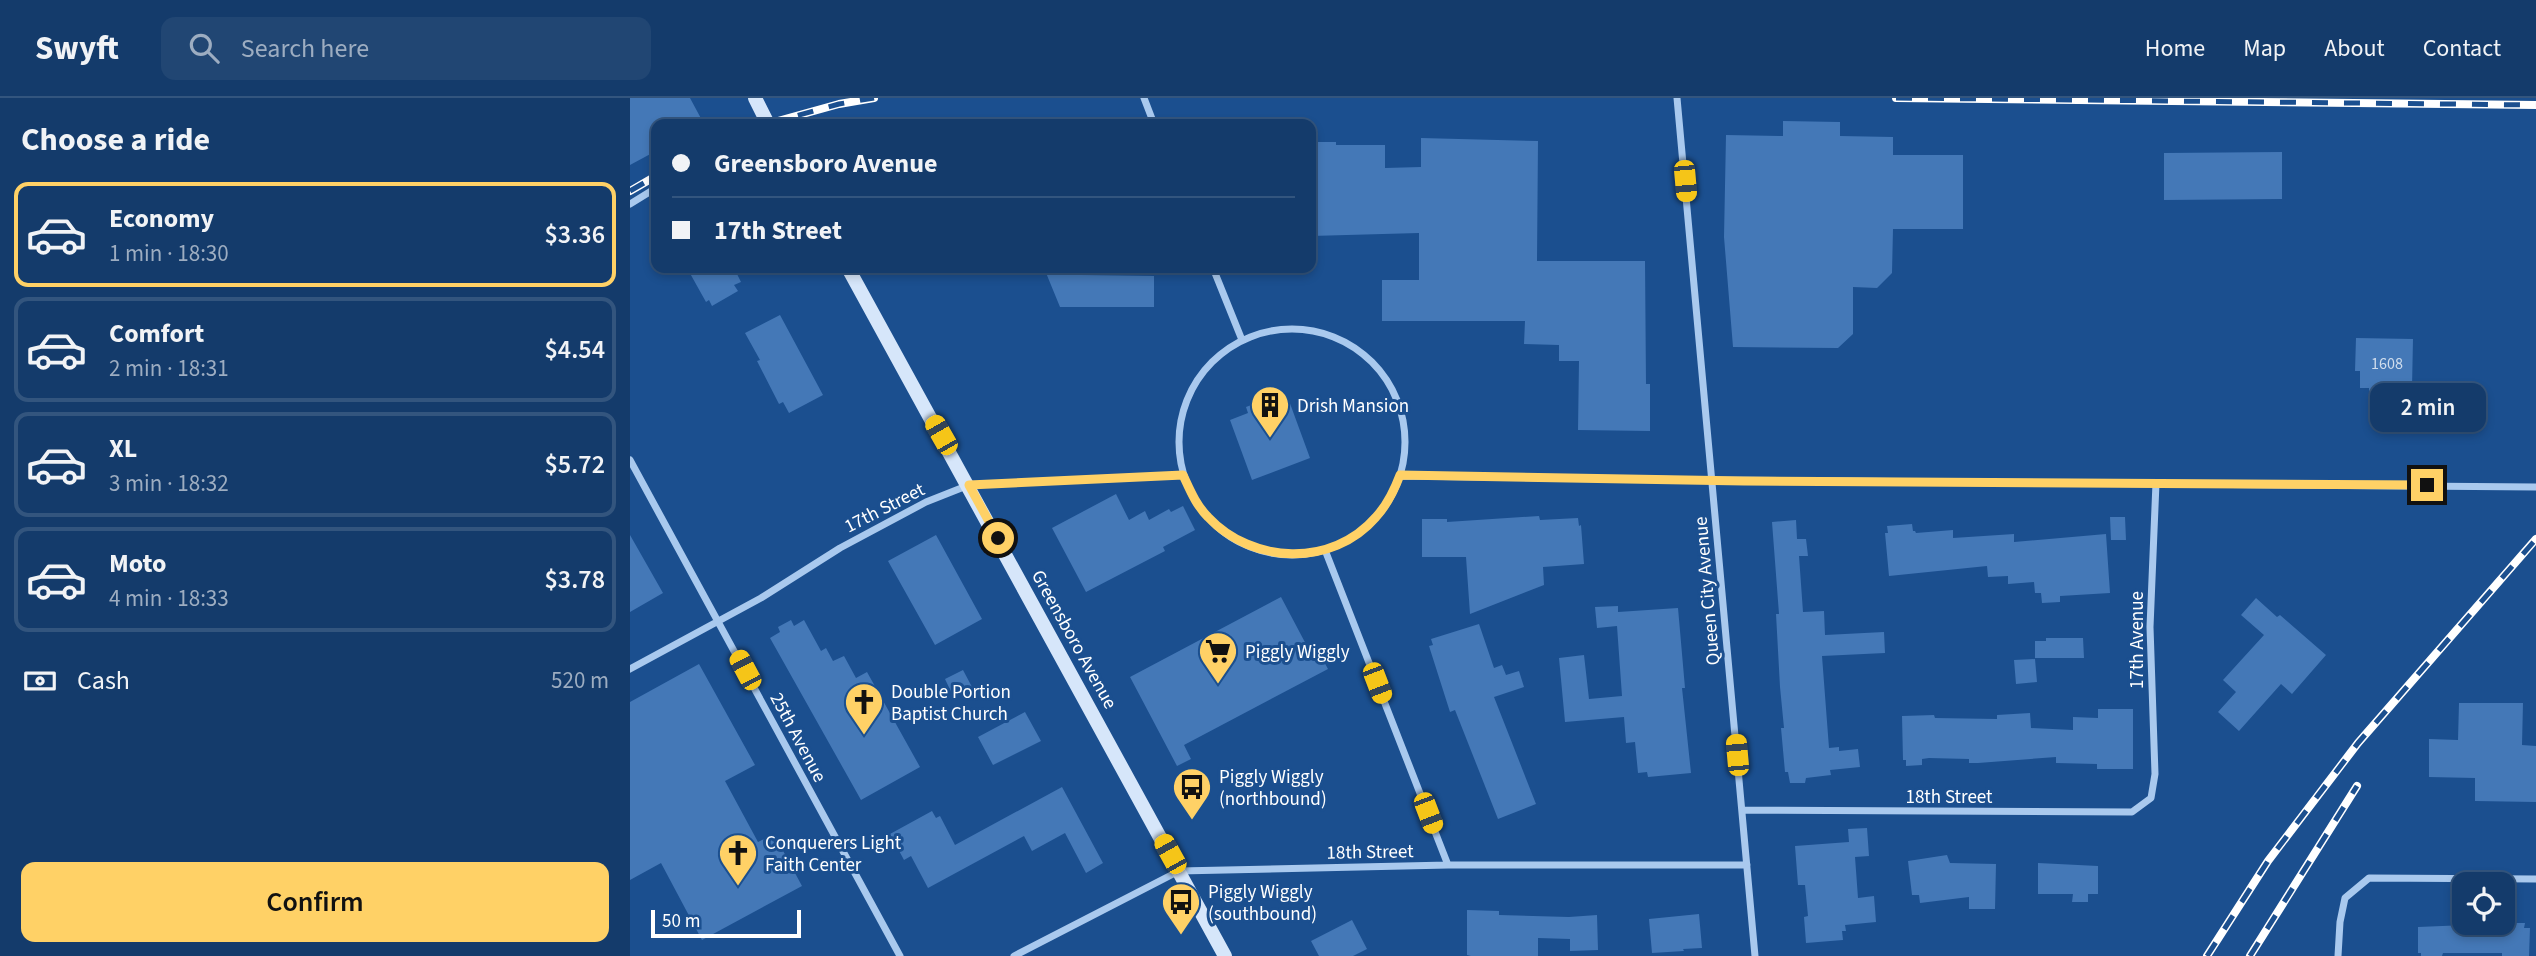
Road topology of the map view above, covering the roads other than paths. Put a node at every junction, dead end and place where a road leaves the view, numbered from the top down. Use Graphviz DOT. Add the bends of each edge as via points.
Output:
graph roads {
  1 [pos="755,98"];
  2 [pos="1144,98"];
  3 [pos="1677,98"];
  4 [pos="766,119"];
  5 [pos="1152,119"];
  6 [pos="651,191"];
  7 [pos="630,204"];
  8 [pos="851,273"];
  9 [pos="1215,273"];
  10 [pos="1242,340"];
  11 [pos="630,460"];
  12 [pos="1183,475"];
  13 [pos="1400,475"];
  14 [pos="1711,480"];
  15 [pos="2156,483"];
  16 [pos="969,485"];
  17 [pos="2536,486"];
  18 [pos="1325,550"];
  19 [pos="718,621"];
  20 [pos="630,669"];
  21 [pos="2151,798"];
  22 [pos="1742,810"];
  23 [pos="1448,865"];
  24 [pos="1747,865"];
  25 [pos="1179,871"];
  26 [pos="2536,879"];
  27 [pos="900,956"];
  28 [pos="1014,956"];
  29 [pos="1226,956"];
  30 [pos="1755,956"];
  31 [pos="2338,956"];
  1 -- 4 [label="main road"];
  2 -- 5 [label="street"];
  3 -- 14 [label="street, Queen City Avenue"];
  6 -- 7 [label="street"];
  8 -- 16 [label="main road, Greensboro Avenue"];
  9 -- 10 [label="street"];
  10 -- 12 [label="street" via="1207,367 1193,386 1179,433"];
  10 -- 13 [label="street" via="1292,329 1327,335 1359,351 1390,385 1400,407 1405,431"];
  11 -- 19 [label="street, 25th Avenue"];
  12 -- 16 [label="street, 17th Street"];
  12 -- 18 [label="street" via="1206,516 1244,544 1291,555"];
  13 -- 14 [label="street"];
  13 -- 18 [label="street" via="1375,518 1358,534"];
  14 -- 15 [label="street"];
  14 -- 22 [label="street, Queen City Avenue"];
  15 -- 17 [label="street"];
  15 -- 21 [label="street, 17th Avenue" via="2150,627 2155,774"];
  16 -- 19 [label="street, 17th Street" via="926,502 840,548"];
  16 -- 25 [label="main road, Greensboro Avenue"];
  18 -- 23 [label="street"];
  19 -- 20 [label="street, 17th Street"];
  19 -- 27 [label="street, 25th Avenue"];
  21 -- 22 [label="street, 18th Street" via="2132,813"];
  22 -- 24 [label="street, Queen City Avenue"];
  23 -- 24 [label="street, 18th Street"];
  23 -- 25 [label="street, 18th Street"];
  24 -- 30 [label="street, Queen City Avenue"];
  25 -- 28 [label="street, 18th Street"];
  25 -- 29 [label="main road, Greensboro Avenue"];
  26 -- 31 [label="street" via="2369,878 2345,898"];
}
